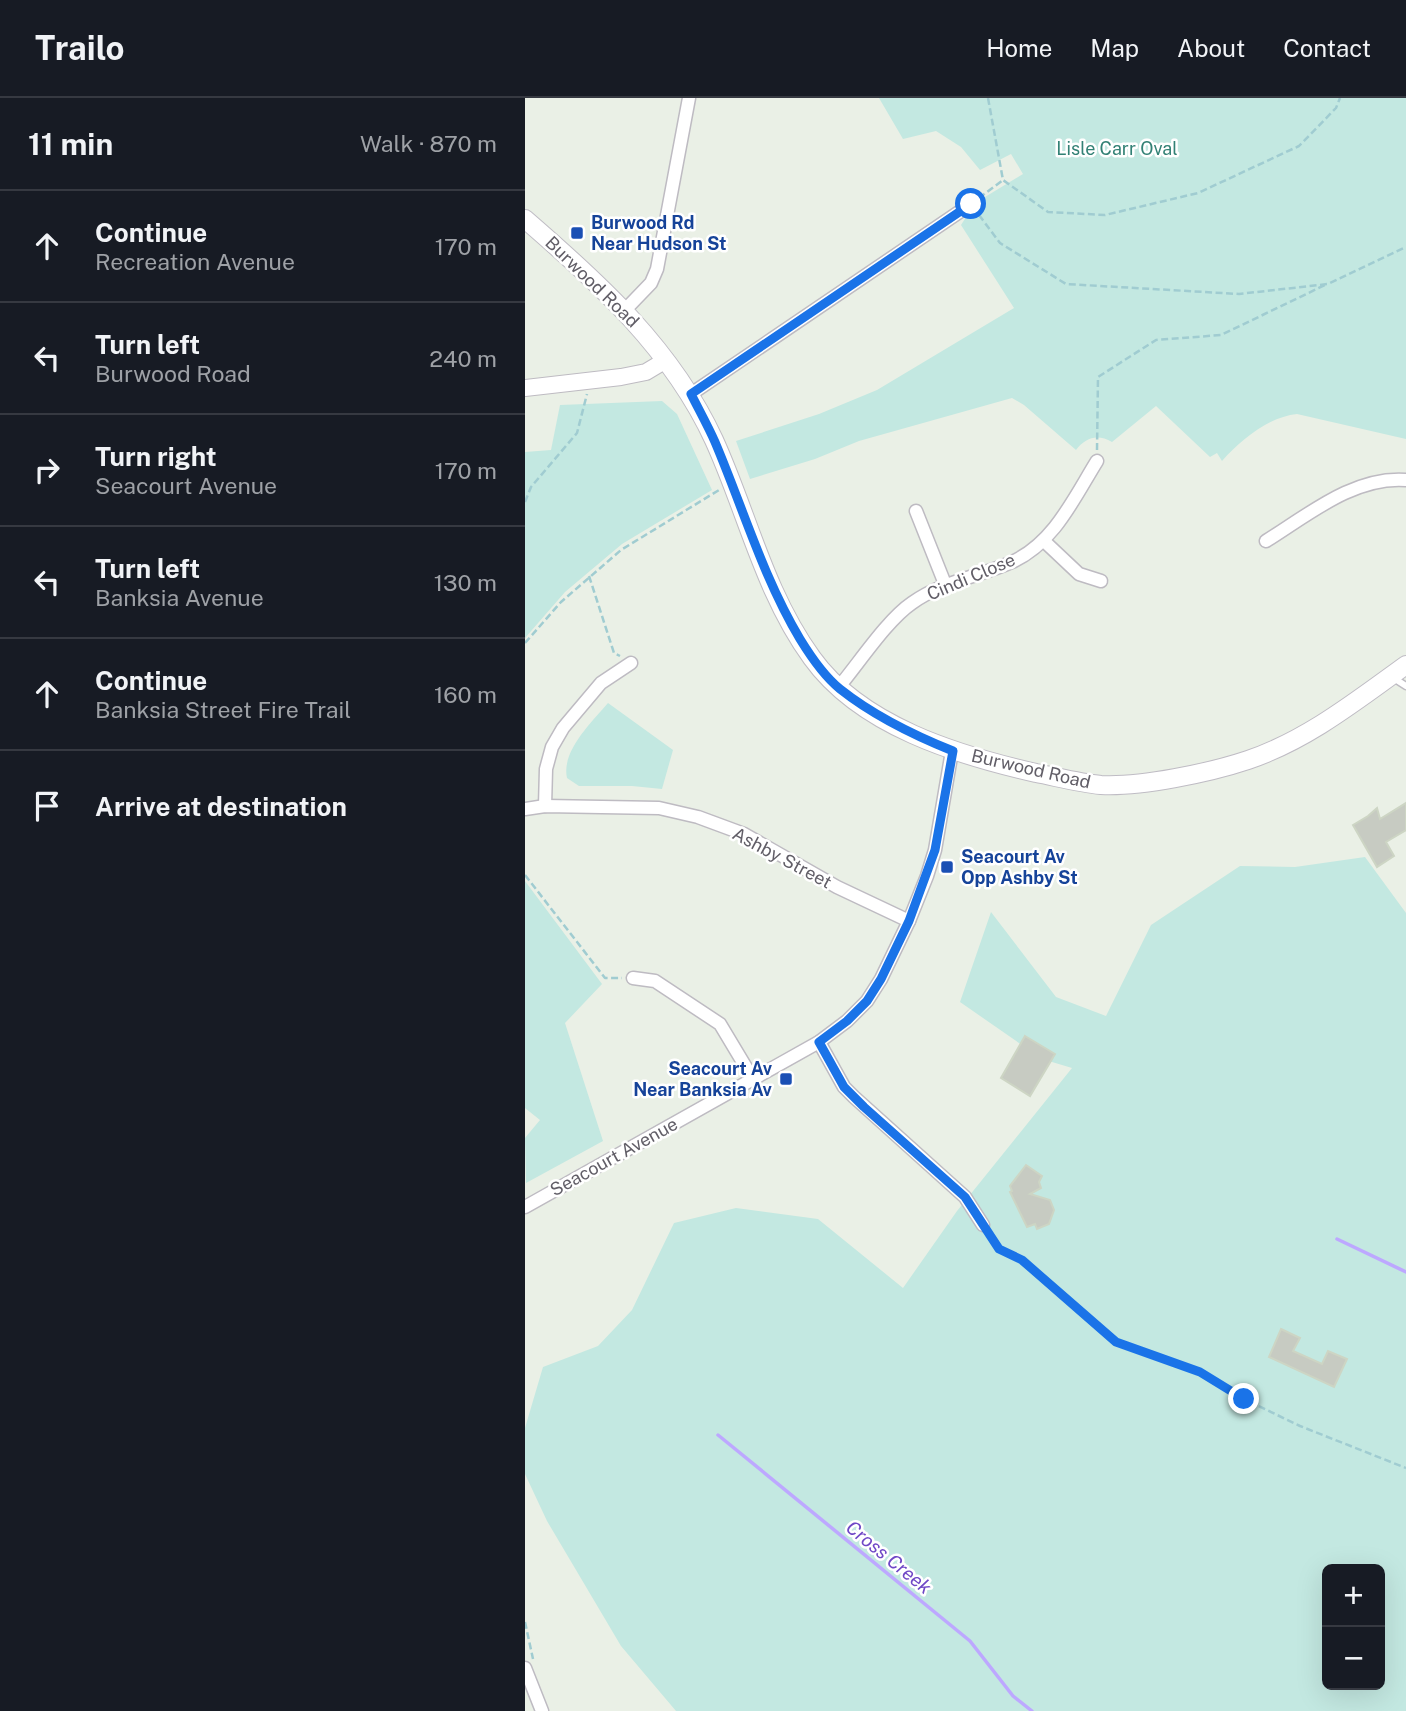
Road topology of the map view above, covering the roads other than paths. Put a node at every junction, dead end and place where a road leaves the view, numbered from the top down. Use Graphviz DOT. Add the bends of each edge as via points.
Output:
graph roads {
  1 [pos="689,98"];
  2 [pos="971,204"];
  3 [pos="525,219"];
  4 [pos="625,310"];
  5 [pos="666,360"];
  6 [pos="525,388"];
  7 [pos="691,394"];
  8 [pos="1097,461"];
  9 [pos="1406,480"];
  10 [pos="916,511"];
  11 [pos="1044,541"];
  12 [pos="1266,541"];
  13 [pos="1101,582"];
  14 [pos="945,584"];
  15 [pos="631,663"];
  16 [pos="1406,665"];
  17 [pos="1391,676"];
  18 [pos="1406,686"];
  19 [pos="838,688"];
  20 [pos="953,751"];
  21 [pos="545,806"];
  22 [pos="525,810"];
  23 [pos="909,921"];
  24 [pos="633,978"];
  25 [pos="819,1042"];
  26 [pos="753,1079"];
  27 [pos="525,1207"];
  28 [pos="983,1225"];
  29 [pos="525,1668"];
  30 [pos="542,1711"];
  1 -- 4 [label="street" via="657,269 651,283"];
  2 -- 7 [label="street"];
  3 -- 4 [label="main road, Burwood Road"];
  4 -- 5 [label="main road, Burwood Road"];
  5 -- 6 [label="street" via="646,372"];
  5 -- 7 [label="main road, Burwood Road"];
  7 -- 19 [label="main road, Burwood Road" via="787,617 812,658"];
  8 -- 11 [label="street, Cindi Close"];
  9 -- 12 [label="street" via="1365,484"];
  10 -- 14 [label="street"];
  11 -- 13 [label="street" via="1079,574"];
  11 -- 14 [label="street, Cindi Close" via="1014,561"];
  14 -- 19 [label="street, Cindi Close" via="895,618"];
  15 -- 21 [label="street" via="601,683 563,728 546,769"];
  16 -- 17 [label="main road, Burwood Road"];
  17 -- 18 [label="lane"];
  17 -- 20 [label="main road, Burwood Road" via="1291,743 1201,773 1102,785"];
  19 -- 20 [label="main road, Burwood Road" via="912,734"];
  20 -- 23 [label="street, Seacourt Avenue" via="935,850"];
  21 -- 22 [label="street, Ashby Street"];
  21 -- 23 [label="street, Ashby Street" via="659,808 698,817 744,834 837,887"];
  23 -- 25 [label="street, Seacourt Avenue" via="867,1001"];
  24 -- 26 [label="street" via="655,981 720,1024"];
  25 -- 26 [label="street, Seacourt Avenue"];
  25 -- 28 [label="street" via="844,1087 965,1197"];
  26 -- 27 [label="street, Seacourt Avenue"];
  29 -- 30 [label="street"];
}
